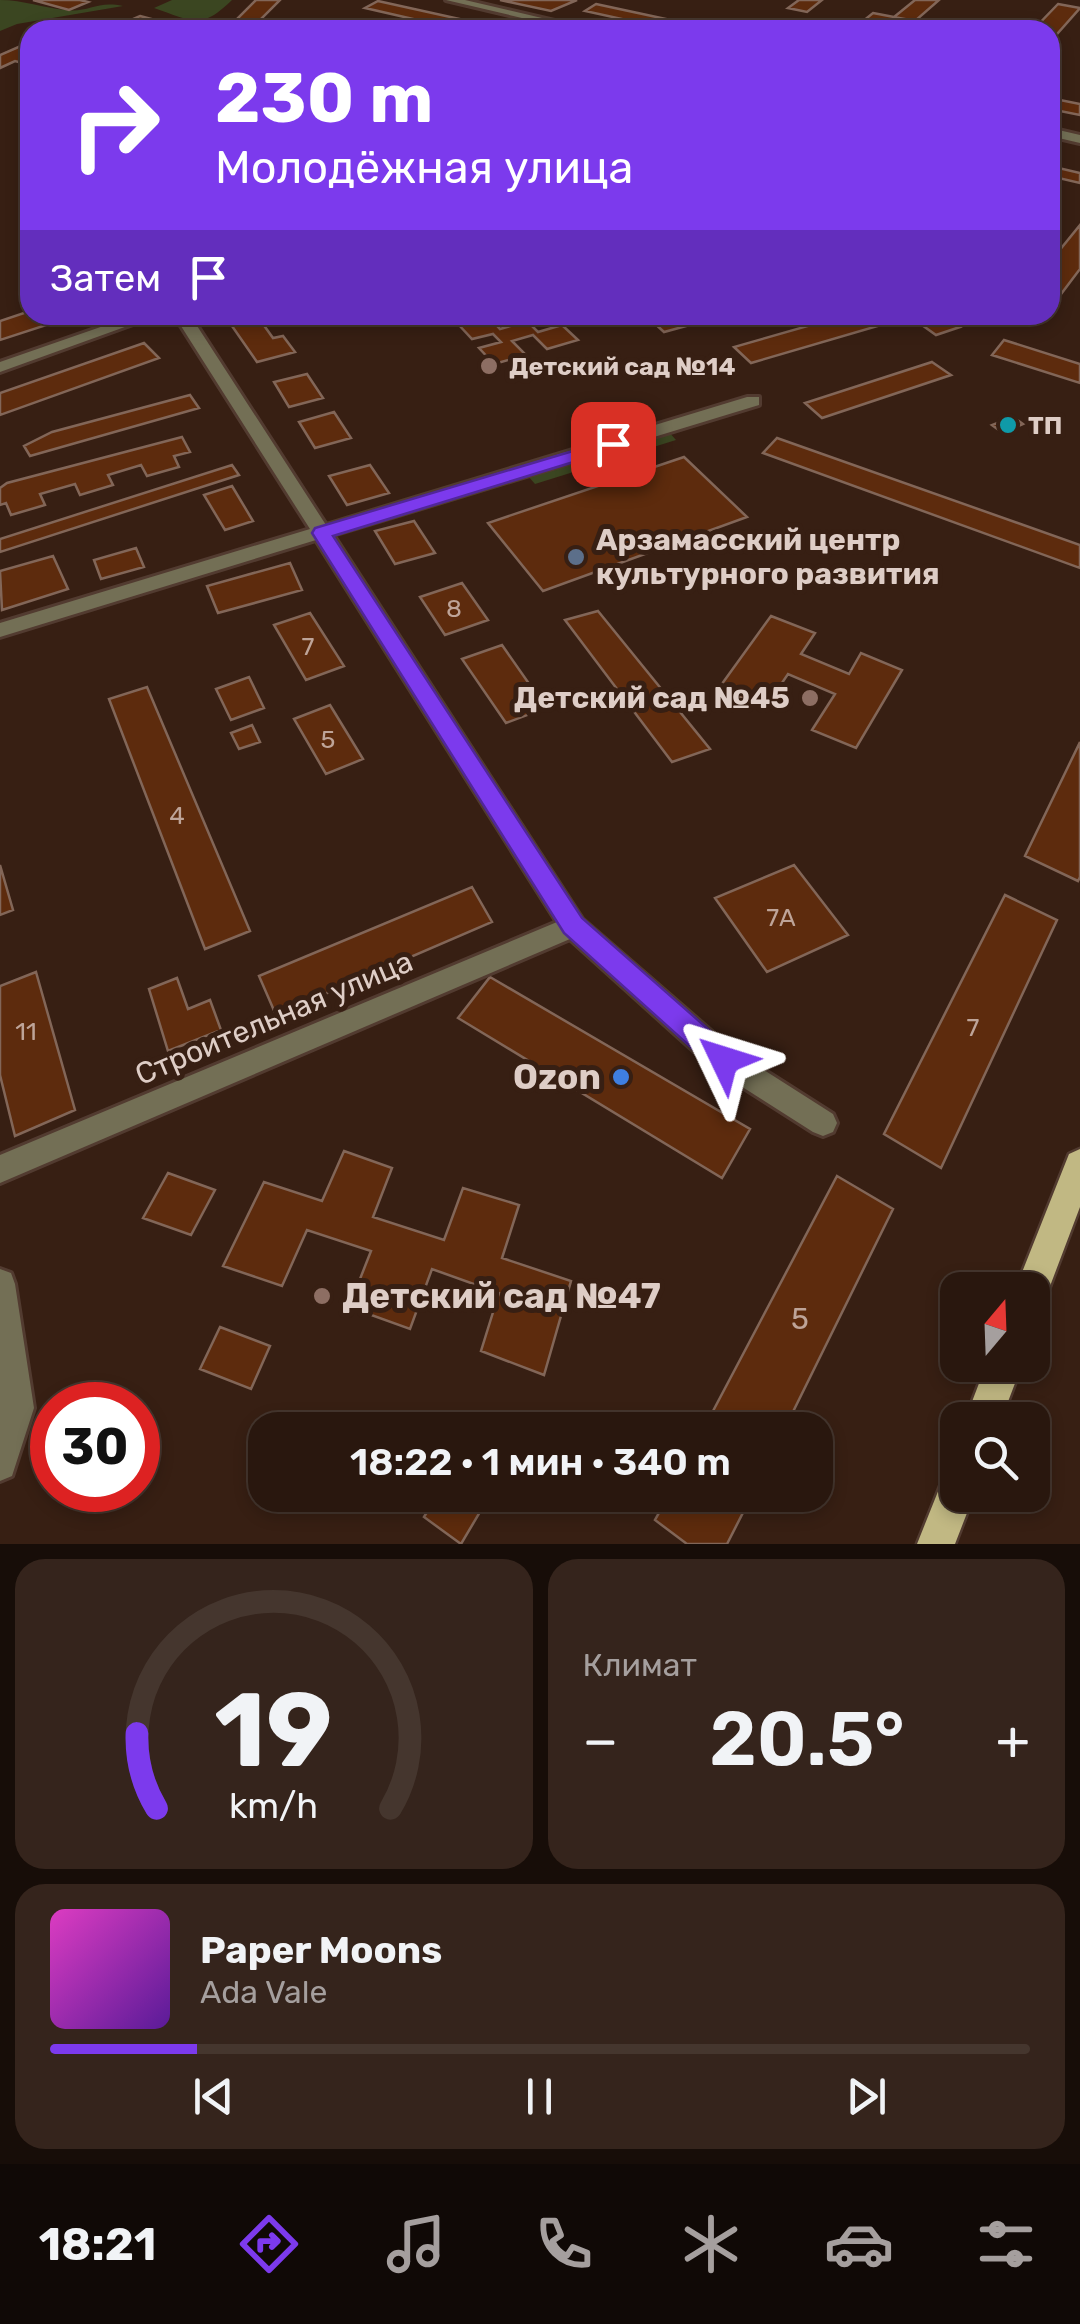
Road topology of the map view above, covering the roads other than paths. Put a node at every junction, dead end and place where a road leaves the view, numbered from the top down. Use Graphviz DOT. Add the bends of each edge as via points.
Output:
graph roads {
  1 [pos="450,0"];
  2 [pos="542,20"];
  3 [pos="121,325"];
  4 [pos="188,325"];
  5 [pos="0,367"];
  6 [pos="753,401"];
  7 [pos="322,533"];
  8 [pos="0,630"];
  9 [pos="573,926"];
  10 [pos="822,1123"];
  11 [pos="1080,1166"];
  12 [pos="0,1169"];
  13 [pos="1039,1272"];
  14 [pos="0,1284"];
  15 [pos="0,1464"];
  16 [pos="949,1512"];
  17 [pos="936,1544"];
  1 -- 2 [label="street"];
  3 -- 5 [label="street"];
  4 -- 7 [label="street"];
  6 -- 7 [label="street"];
  7 -- 8 [label="street"];
  7 -- 9 [label="street"];
  9 -- 10 [label="street" via="724,1060"];
  9 -- 12 [label="street, Строительная улица"];
  11 -- 13 [label="main road"];
  14 -- 15 [label="street" via="18,1408"];
  16 -- 17 [label="main road"];
}
